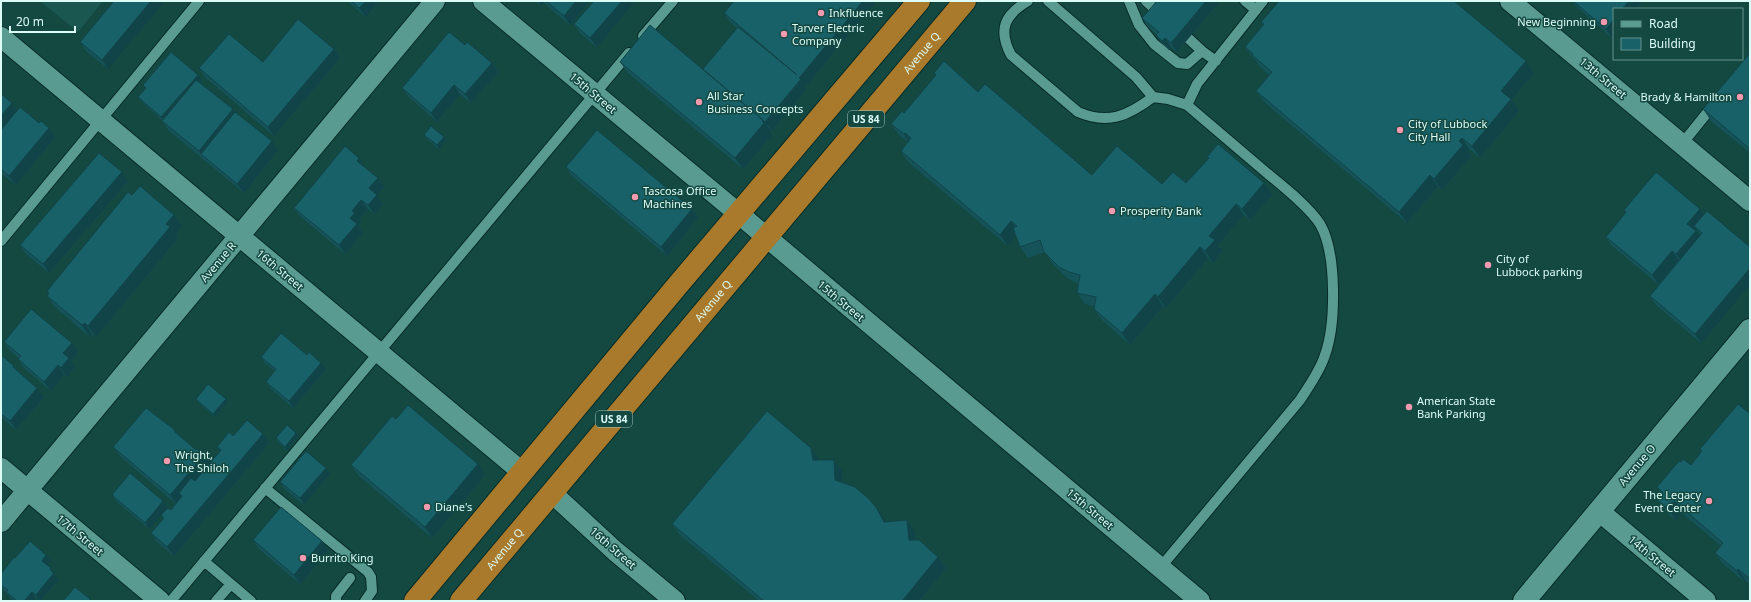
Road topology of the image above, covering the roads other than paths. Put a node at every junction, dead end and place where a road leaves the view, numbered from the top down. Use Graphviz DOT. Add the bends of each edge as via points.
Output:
graph roads {
  1 [pos="199,1"];
  2 [pos="435,1"];
  3 [pos="483,1"];
  4 [pos="673,1"];
  5 [pos="919,1"];
  6 [pos="965,1"];
  7 [pos="1028,1"];
  8 [pos="1048,1"];
  9 [pos="1129,1"];
  10 [pos="1146,1"];
  11 [pos="1245,1"];
  12 [pos="1263,1"];
  13 [pos="1510,1"];
  14 [pos="1256,10"];
  15 [pos="1160,14"];
  16 [pos="1,37"];
  17 [pos="1188,38"];
  18 [pos="1202,50"];
  19 [pos="1216,61"];
  20 [pos="595,95"];
  21 [pos="1721,95"];
  22 [pos="1153,97"];
  23 [pos="1187,105"];
  24 [pos="100,120"];
  25 [pos="1682,144"];
  26 [pos="1750,201"];
  27 [pos="739,214"];
  28 [pos="239,236"];
  29 [pos="767,238"];
  30 [pos="1,241"];
  31 [pos="1750,330"];
  32 [pos="379,353"];
  33 [pos="1,468"];
  34 [pos="522,472"];
  35 [pos="265,488"];
  36 [pos="28,491"];
  37 [pos="552,493"];
  38 [pos="1599,511"];
  39 [pos="1,522"];
  40 [pos="204,561"];
  41 [pos="1160,568"];
  42 [pos="350,578"];
  43 [pos="231,584"];
  44 [pos="160,601"];
  45 [pos="170,601"];
  46 [pos="216,601"];
  47 [pos="251,601"];
  48 [pos="336,601"];
  49 [pos="365,601"];
  50 [pos="415,601"];
  51 [pos="461,601"];
  52 [pos="675,601"];
  53 [pos="1200,601"];
  54 [pos="1524,601"];
  55 [pos="1706,601"];
  1 -- 24 [label="lane"];
  2 -- 28 [label="street, Avenue R"];
  3 -- 20 [label="street, 15th Street"];
  4 -- 20 [label="lane"];
  5 -- 27 [label="highway"];
  6 -- 29 [label="highway, Avenue Q / US 84"];
  7 -- 22 [label="lane" via="1008,16 1004,29 1005,43 1011,55 1078,112 1107,119 1124,116"];
  8 -- 22 [label="lane" via="1136,77"];
  9 -- 18 [label="lane" via="1149,38 1178,63 1187,64"];
  10 -- 15 [label="lane"];
  11 -- 14 [label="lane"];
  12 -- 14 [label="lane"];
  13 -- 25 [label="street, 13th Street"];
  14 -- 19 [label="lane"];
  16 -- 24 [label="street, 16th Street"];
  17 -- 18 [label="lane"];
  18 -- 19 [label="lane"];
  19 -- 23 [label="lane" via="1197,84"];
  20 -- 27 [label="street, 15th Street"];
  20 -- 32 [label="lane"];
  21 -- 25 [label="lane"];
  22 -- 23 [label="lane"];
  23 -- 41 [label="lane" via="1296,198 1320,225 1328,248 1332,286 1332,326 1325,355 1316,376 1300,400"];
  24 -- 28 [label="street, 16th Street"];
  24 -- 30 [label="lane"];
  25 -- 26 [label="street, 13th Street"];
  27 -- 29 [label="street, 15th Street"];
  27 -- 34 [label="highway"];
  28 -- 32 [label="street, 16th Street"];
  28 -- 36 [label="street, Avenue R"];
  29 -- 37 [label="highway, Avenue Q / US 84"];
  29 -- 41 [label="street, 15th Street"];
  31 -- 38 [label="street, Avenue O"];
  32 -- 34 [label="street, 16th Street"];
  32 -- 35 [label="lane"];
  33 -- 36 [label="street, 17th Street"];
  34 -- 50 [label="highway"];
  35 -- 40 [label="lane"];
  35 -- 49 [label="lane" via="368,572 372,577 372,591"];
  36 -- 39 [label="street, Avenue R"];
  36 -- 44 [label="street, 17th Street"];
  37 -- 51 [label="highway, Avenue Q / US 84"];
  37 -- 52 [label="street, 16th Street" via="615,551"];
  38 -- 54 [label="street, Avenue O"];
  38 -- 55 [label="street, 14th Street"];
  40 -- 43 [label="lane"];
  40 -- 45 [label="lane"];
  41 -- 53 [label="street, 15th Street"];
  42 -- 48 [label="lane" via="336,596"];
  43 -- 46 [label="lane"];
  43 -- 47 [label="lane"];
}
